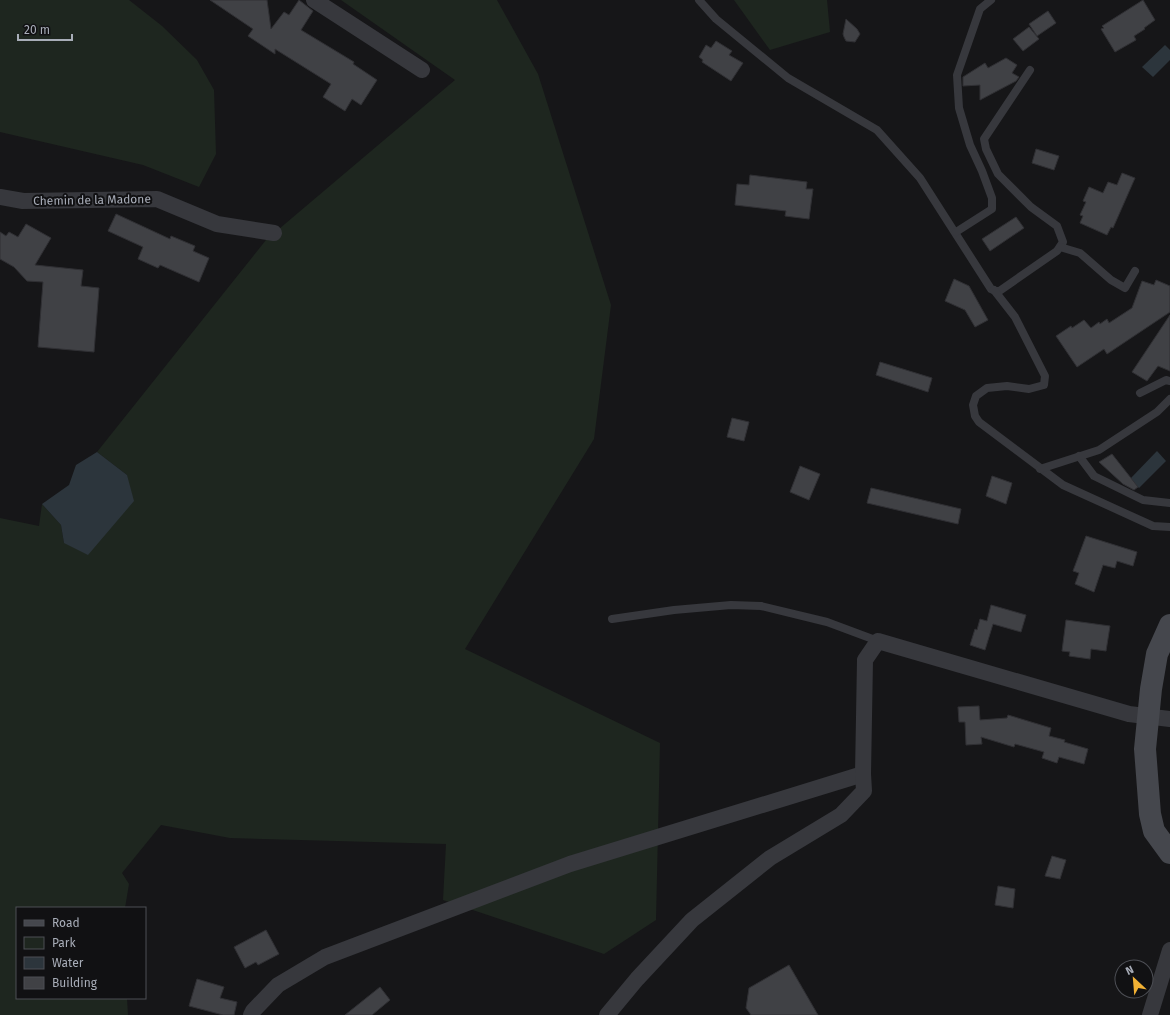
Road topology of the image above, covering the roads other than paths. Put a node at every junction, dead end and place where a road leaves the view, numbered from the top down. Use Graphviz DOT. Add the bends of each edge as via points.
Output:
graph roads {
  1 [pos="314,0"];
  2 [pos="699,0"];
  3 [pos="990,0"];
  4 [pos="422,70"];
  5 [pos="1030,70"];
  6 [pos="0,197"];
  7 [pos="956,232"];
  8 [pos="274,233"];
  9 [pos="1060,247"];
  10 [pos="1135,271"];
  11 [pos="994,290"];
  12 [pos="1170,381"];
  13 [pos="1140,393"];
  14 [pos="1170,399"];
  15 [pos="1078,456"];
  16 [pos="1040,469"];
  17 [pos="1170,503"];
  18 [pos="1170,527"];
  19 [pos="612,619"];
  20 [pos="1170,625"];
  21 [pos="878,641"];
  22 [pos="1149,717"];
  23 [pos="1170,719"];
  24 [pos="863,774"];
  25 [pos="1170,853"];
  26 [pos="1170,950"];
  27 [pos="251,1015"];
  28 [pos="607,1015"];
  29 [pos="1150,1015"];
  1 -- 4 [label="street"];
  2 -- 7 [label="lane" via="716,19 788,78 877,130 920,178"];
  3 -- 7 [label="lane" via="980,9 957,75 959,108 970,145 992,198 992,209"];
  5 -- 9 [label="lane" via="984,139 998,174 1031,207 1057,226 1063,242"];
  6 -- 8 [label="street, Chemin de la Madone" via="23,201 157,199 217,224"];
  7 -- 11 [label="lane"];
  9 -- 10 [label="lane" via="1080,253 1111,280 1125,288"];
  9 -- 11 [label="lane" via="1057,252 998,292"];
  11 -- 16 [label="lane" via="1015,317 1045,376 1044,386 1028,389 1007,386 987,388 976,396 973,405 975,416 979,422"];
  12 -- 13 [label="lane" via="1166,380"];
  14 -- 15 [label="lane" via="1157,412 1099,450"];
  15 -- 16 [label="lane"];
  15 -- 17 [label="lane" via="1094,476 1143,500"];
  16 -- 18 [label="lane" via="1063,485 1132,517 1153,526"];
  19 -- 21 [label="lane" via="731,605 761,606 827,622"];
  20 -- 22 [label="street" via="1157,654"];
  21 -- 22 [label="street" via="1130,714"];
  21 -- 24 [label="street" via="865,660"];
  22 -- 23 [label="street"];
  22 -- 25 [label="street" via="1145,749 1150,814 1154,831"];
  24 -- 27 [label="street" via="570,864 325,958 278,985"];
  24 -- 28 [label="street" via="864,791 842,815 770,858 692,920"];
  26 -- 29 [label="street"];
}
